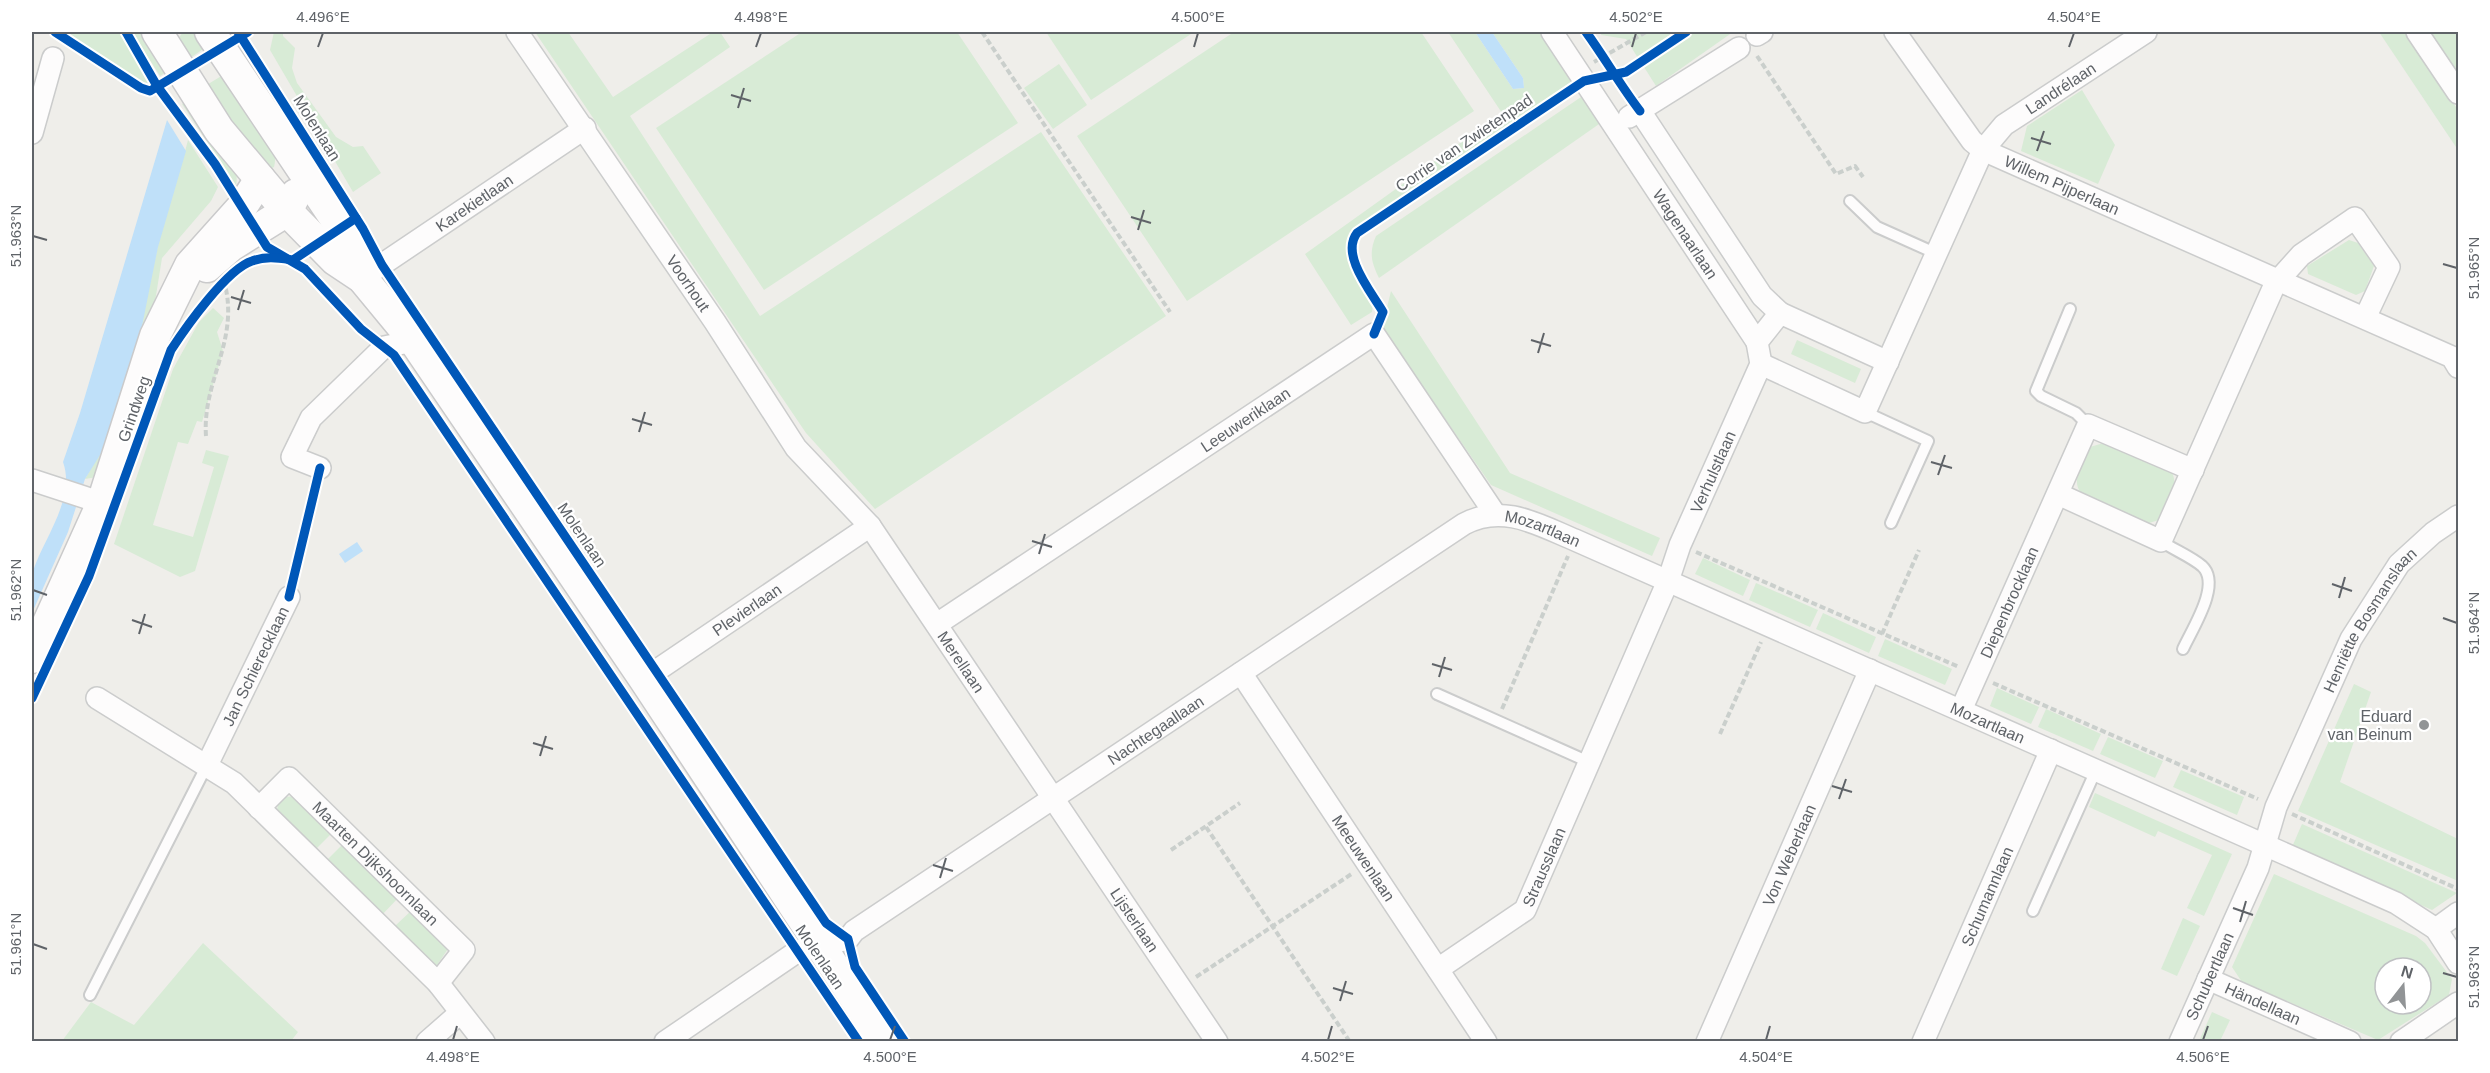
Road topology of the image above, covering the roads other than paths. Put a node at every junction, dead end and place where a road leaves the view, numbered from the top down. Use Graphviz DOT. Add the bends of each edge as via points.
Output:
graph roads {
  1 [pos="157,32"];
  2 [pos="210,32"];
  3 [pos="518,32"];
  4 [pos="1552,32"];
  5 [pos="1895,32"];
  6 [pos="2146,32"];
  7 [pos="2417,32"];
  8 [pos="1752,40"];
  9 [pos="53,58"];
  10 [pos="2458,93"];
  11 [pos="1640,111"];
  12 [pos="1615,125"];
  13 [pos="585,128"];
  14 [pos="32,134"];
  15 [pos="1983,150"];
  16 [pos="305,177"];
  17 [pos="260,179"];
  18 [pos="1850,201"];
  19 [pos="287,211"];
  20 [pos="1935,254"];
  21 [pos="362,278"];
  22 [pos="2277,280"];
  23 [pos="176,295"];
  24 [pos="2070,309"];
  25 [pos="1780,312"];
  26 [pos="2365,318"];
  27 [pos="414,341"];
  28 [pos="1757,342"];
  29 [pos="1887,362"];
  30 [pos="1761,364"];
  31 [pos="2458,367"];
  32 [pos="1865,412"];
  33 [pos="2088,425"];
  34 [pos="320,468"];
  35 [pos="2193,470"];
  36 [pos="40,484"];
  37 [pos="2058,494"];
  38 [pos="96,501"];
  39 [pos="1495,514"];
  40 [pos="2458,516"];
  41 [pos="1891,523"];
  42 [pos="870,526"];
  43 [pos="2161,541"];
  44 [pos="1668,581"];
  45 [pos="289,597"];
  46 [pos="937,624"];
  47 [pos="2183,649"];
  48 [pos="32,658"];
  49 [pos="1870,670"];
  50 [pos="1241,674"];
  51 [pos="645,679"];
  52 [pos="1437,694"];
  53 [pos="97,698"];
  54 [pos="1961,710"];
  55 [pos="2051,750"];
  56 [pos="1589,762"];
  57 [pos="207,765"];
  58 [pos="2096,770"];
  59 [pos="1053,797"];
  60 [pos="259,808"];
  61 [pos="2265,846"];
  62 [pos="2033,911"];
  63 [pos="2458,913"];
  64 [pos="2436,929"];
  65 [pos="819,946"];
  66 [pos="2458,963"];
  67 [pos="1438,969"];
  68 [pos="2208,979"];
  69 [pos="438,983"];
  70 [pos="90,995"];
  71 [pos="2458,1003"];
  72 [pos="460,1013"];
  73 [pos="427,1041"];
  74 [pos="484,1041"];
  75 [pos="665,1041"];
  76 [pos="884,1041"];
  77 [pos="1217,1041"];
  78 [pos="1486,1041"];
  79 [pos="1707,1041"];
  80 [pos="1923,1041"];
  81 [pos="2180,1041"];
  82 [pos="2350,1041"];
  83 [pos="2401,1041"];
  1 -- 17 [label="main road, Molenlaan" via="219,130"];
  2 -- 16 [label="main road, Molenlaan"];
  3 -- 13 [label="street, Voorhout"];
  4 -- 12 [label="street, Wagenaarlaan"];
  5 -- 15 [label="street, Willem Pijperlaan" via="1972,141"];
  6 -- 15 [label="street, Landrélaan" via="2004,125"];
  7 -- 10 [label="street"];
  8 -- 11 [label="street"];
  9 -- 14 [label="street"];
  11 -- 12 [label="street"];
  11 -- 25 [label="street, Wagenaarlaan" via="1762,296"];
  12 -- 28 [label="street, Wagenaarlaan"];
  13 -- 21 [label="street, Karekietlaan"];
  13 -- 42 [label="street, Voorhout" via="796,448"];
  15 -- 20 [label="street"];
  15 -- 22 [label="street, Willem Pijperlaan"];
  16 -- 17 [label="main road"];
  16 -- 19 [label="main road"];
  16 -- 21 [label="main road, Molenlaan" via="354,247"];
  17 -- 19 [label="main road, Molenlaan"];
  17 -- 23 [label="main road, Grindweg" via="242,207 190,265"];
  18 -- 20 [label="lane" via="1876,227"];
  19 -- 21 [label="main road, Molenlaan" via="335,260"];
  19 -- 23 [label="main road, Grindweg" via="231,246"];
  20 -- 29 [label="street"];
  21 -- 27 [label="main road, Molenlaan"];
  22 -- 26 [label="street, Willem Pijperlaan"];
  22 -- 26 [label="street" via="2301,255 2355,218 2389,267"];
  22 -- 35 [label="street"];
  23 -- 38 [label="main road, Grindweg" via="155,336"];
  24 -- 33 [label="lane" via="2036,391 2076,413"];
  25 -- 28 [label="street"];
  25 -- 29 [label="street"];
  26 -- 31 [label="street, Willem Pijperlaan" via="2452,357"];
  27 -- 34 [label="street" via="384,347 311,418 292,457"];
  27 -- 51 [label="main road, Molenlaan"];
  28 -- 30 [label="street"];
  29 -- 32 [label="street"];
  30 -- 32 [label="street"];
  30 -- 44 [label="street, Verhulstlaan" via="1680,545"];
  32 -- 41 [label="lane" via="1928,441"];
  33 -- 35 [label="street"];
  33 -- 37 [label="street, Diepenbrocklaan"];
  35 -- 43 [label="street"];
  36 -- 38 [label="street"];
  37 -- 43 [label="street"];
  37 -- 54 [label="street, Diepenbrocklaan"];
  38 -- 48 [label="main road, Grindweg"];
  39 -- 44 [label="street, Mozartlaan" via="1524,519"];
  39 -- 46 [label="street, Leeuweriklaan" via="1374,334"];
  39 -- 50 [label="street, Nachtegaallaan" via="1464,524"];
  40 -- 61 [label="street, Henriëtte Bosmanslaan" via="2433,532 2399,564 2367,611 2276,807"];
  42 -- 46 [label="street, Merellaan"];
  42 -- 51 [label="street, Plevierlaan"];
  43 -- 47 [label="lane" via="2200,564 2211,582"];
  44 -- 49 [label="street, Mozartlaan"];
  44 -- 56 [label="street, Strausslaan"];
  45 -- 57 [label="street, Jan Schierecklaan"];
  46 -- 59 [label="street, Merellaan"];
  49 -- 54 [label="street, Mozartlaan"];
  49 -- 79 [label="street, Von Weberlaan"];
  50 -- 59 [label="street, Nachtegaallaan"];
  50 -- 67 [label="street, Meeuwenlaan"];
  51 -- 65 [label="main road, Molenlaan"];
  52 -- 56 [label="lane"];
  53 -- 57 [label="street"];
  54 -- 55 [label="street, Mozartlaan"];
  55 -- 58 [label="street, Mozartlaan"];
  55 -- 80 [label="street, Schumannlaan"];
  56 -- 67 [label="street, Strausslaan" via="1523,912"];
  57 -- 60 [label="street" via="234,783"];
  57 -- 70 [label="lane"];
  58 -- 61 [label="street, Mozartlaan"];
  58 -- 62 [label="lane"];
  59 -- 65 [label="street, Nachtegaallaan" via="854,931 848,939"];
  59 -- 77 [label="street, Lijsterlaan"];
  60 -- 69 [label="street"];
  60 -- 69 [label="street, Maarten Dijkshoornlaan" via="289,777 464,950"];
  61 -- 64 [label="street, Mozartlaan" via="2396,903"];
  61 -- 68 [label="street, Schubertlaan"];
  63 -- 64 [label="street"];
  64 -- 66 [label="street, Mozartlaan"];
  65 -- 75 [label="street, Nachtegaallaan" via="798,951"];
  65 -- 76 [label="main road, Molenlaan"];
  67 -- 78 [label="street, Meeuwenlaan"];
  68 -- 81 [label="street, Schubertlaan"];
  68 -- 82 [label="street, Händellaan"];
  69 -- 72 [label="street"];
  71 -- 83 [label="street"];
  72 -- 73 [label="street"];
  72 -- 74 [label="street"];
}
